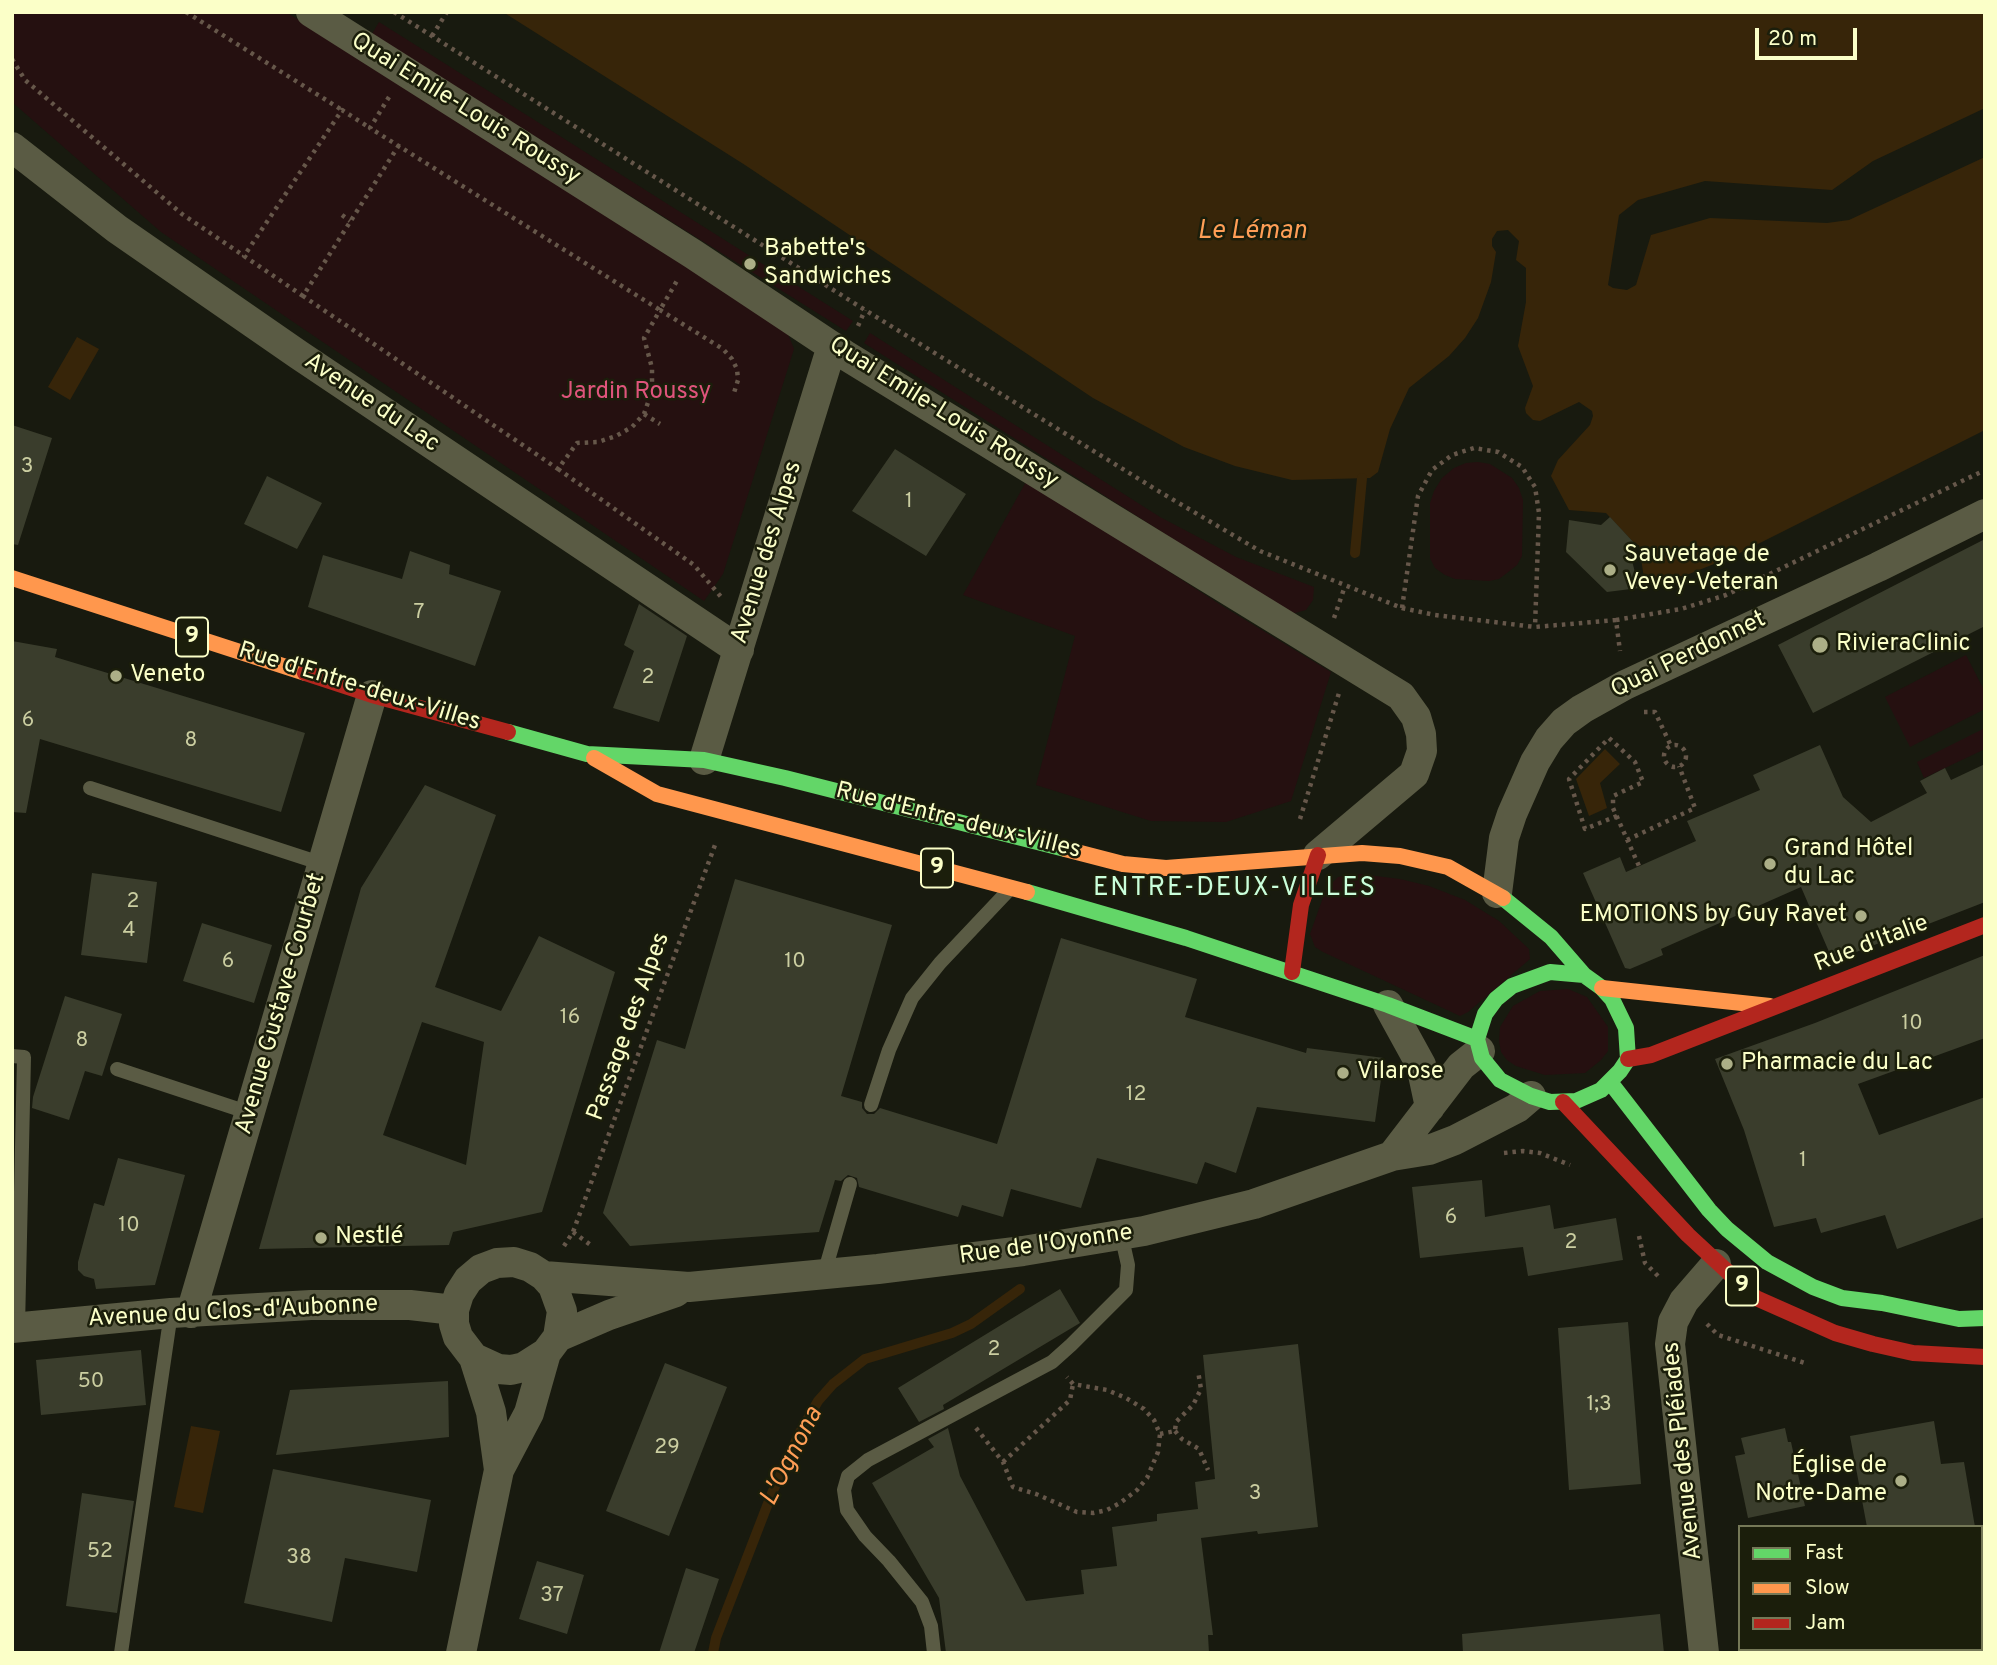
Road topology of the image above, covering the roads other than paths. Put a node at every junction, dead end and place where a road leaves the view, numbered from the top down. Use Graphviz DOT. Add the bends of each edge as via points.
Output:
graph roads {
  1 [pos="311,12"];
  2 [pos="12,146"];
  3 [pos="832,346"];
  4 [pos="1985,514"];
  5 [pos="12,578"];
  6 [pos="742,638"];
  7 [pos="372,695"];
  8 [pos="587,754"];
  9 [pos="704,760"];
  10 [pos="90,788"];
  11 [pos="1318,855"];
  12 [pos="323,864"];
  13 [pos="1012,887"];
  14 [pos="1497,892"];
  15 [pos="1985,925"];
  16 [pos="1292,972"];
  17 [pos="1584,975"];
  18 [pos="1602,988"];
  19 [pos="1388,1005"];
  20 [pos="1775,1006"];
  21 [pos="1478,1045"];
  22 [pos="1651,1055"];
  23 [pos="12,1056"];
  24 [pos="1628,1059"];
  25 [pos="117,1069"];
  26 [pos="1645,1075"];
  27 [pos="1610,1082"];
  28 [pos="1531,1096"];
  29 [pos="1641,1097"];
  30 [pos="1563,1102"];
  31 [pos="871,1105"];
  32 [pos="1430,1107"];
  33 [pos="250,1113"];
  34 [pos="1641,1121"];
  35 [pos="1392,1156"];
  36 [pos="850,1184"];
  37 [pos="1121,1234"];
  38 [pos="1716,1264"];
  39 [pos="824,1274"];
  40 [pos="544,1276"];
  41 [pos="690,1287"];
  42 [pos="454,1310"];
  43 [pos="181,1313"];
  44 [pos="1985,1318"];
  45 [pos="15,1327"];
  46 [pos="552,1345"];
  47 [pos="1985,1357"];
  48 [pos="474,1358"];
  49 [pos="499,1470"];
  50 [pos="121,1653"];
  51 [pos="461,1653"];
  52 [pos="934,1653"];
  53 [pos="1704,1653"];
  1 -- 3 [label="street, Quai Emile-Louis Roussy"];
  2 -- 6 [label="street, Avenue du Lac" via="117,229 299,355"];
  3 -- 6 [label="street, Avenue des Alpes"];
  3 -- 11 [label="street, Quai Emile-Louis Roussy" via="1401,696 1421,734 1422,751 1414,774"];
  4 -- 14 [label="street, Quai Perdonnet" via="1625,685 1564,722 1535,762 1511,814"];
  5 -- 7 [label="main road, Rue d'Entre-deux-Villes / 9"];
  6 -- 9 [label="street, Avenue des Alpes"];
  7 -- 8 [label="main road, Rue d'Entre-deux-Villes / 9"];
  7 -- 12 [label="street, Avenue Gustave-Courbet"];
  8 -- 9 [label="main road, Rue d'Entre-deux-Villes / 9"];
  8 -- 13 [label="main road, Rue d'Entre-deux-Villes / 9" via="657,794"];
  9 -- 11 [label="main road, Rue d'Entre-deux-Villes / 9" via="1123,864 1166,868"];
  10 -- 12 [label="lane"];
  11 -- 14 [label="main road, Rue d'Entre-deux-Villes / 9" via="1400,856 1448,867"];
  11 -- 16 [label="main road" via="1301,905"];
  12 -- 33 [label="street, Avenue Gustave-Courbet"];
  13 -- 16 [label="main road, Rue d'Entre-deux-Villes / 9"];
  13 -- 31 [label="lane" via="912,998"];
  14 -- 17 [label="main road, Rue d'Entre-deux-Villes / 9" via="1551,937"];
  15 -- 20 [label="main road, Rue d'Italie"];
  16 -- 19 [label="main road, Rue d'Entre-deux-Villes / 9"];
  17 -- 18 [label="main road"];
  17 -- 21 [label="main road" via="1550,972 1512,986 1485,1014"];
  18 -- 20 [label="main road, Rue d'Italie"];
  18 -- 24 [label="main road" via="1620,1013"];
  19 -- 21 [label="main road, Rue d'Entre-deux-Villes / 9"];
  19 -- 32 [label="street" via="1422,1065"];
  20 -- 22 [label="main road, Rue d'Italie"];
  21 -- 28 [label="main road" via="1500,1080"];
  21 -- 32 [label="street"];
  22 -- 24 [label="main road, Rue d'Italie"];
  22 -- 26 [label="main road"];
  23 -- 45 [label="lane" via="24,1057"];
  24 -- 27 [label="main road"];
  25 -- 33 [label="lane"];
  27 -- 30 [label="main road" via="1589,1096"];
  27 -- 34 [label="main road, 9"];
  28 -- 30 [label="main road"];
  28 -- 35 [label="street, Rue de l'Oyonne" via="1455,1140"];
  29 -- 34 [label="main road"];
  30 -- 38 [label="main road, 9"];
  32 -- 35 [label="street"];
  33 -- 43 [label="street, Avenue Gustave-Courbet"];
  34 -- 44 [label="main road, 9" via="1709,1210 1767,1262 1842,1298 1959,1318"];
  35 -- 37 [label="street, Rue de l'Oyonne" via="1254,1204"];
  36 -- 39 [label="lane"];
  37 -- 39 [label="street, Rue de l'Oyonne" via="1023,1251"];
  37 -- 52 [label="lane" via="1128,1265 1126,1290 1093,1326 1052,1362 848,1476 844,1501 852,1520 922,1602"];
  38 -- 47 [label="main road, 9" via="1756,1298 1835,1333 1913,1353"];
  38 -- 53 [label="street, Avenue des Pléiades" via="1684,1301 1672,1322 1670,1344"];
  39 -- 41 [label="street, Rue de l'Oyonne"];
  40 -- 41 [label="street, Rue de l'Oyonne"];
  40 -- 42 [label="street" via="514,1262 481,1269 458,1294"];
  40 -- 46 [label="street" via="562,1311"];
  41 -- 46 [label="street, Rue de l'Oyonne" via="609,1315"];
  42 -- 43 [label="street, Avenue du Clos-d'Aubonne" via="311,1305"];
  42 -- 48 [label="street" via="458,1337"];
  43 -- 45 [label="street, Avenue du Clos-d'Aubonne"];
  43 -- 50 [label="lane"];
  46 -- 48 [label="street" via="524,1367 511,1370"];
  46 -- 49 [label="street" via="530,1413"];
  48 -- 49 [label="street" via="491,1412"];
  49 -- 51 [label="street"];
}
